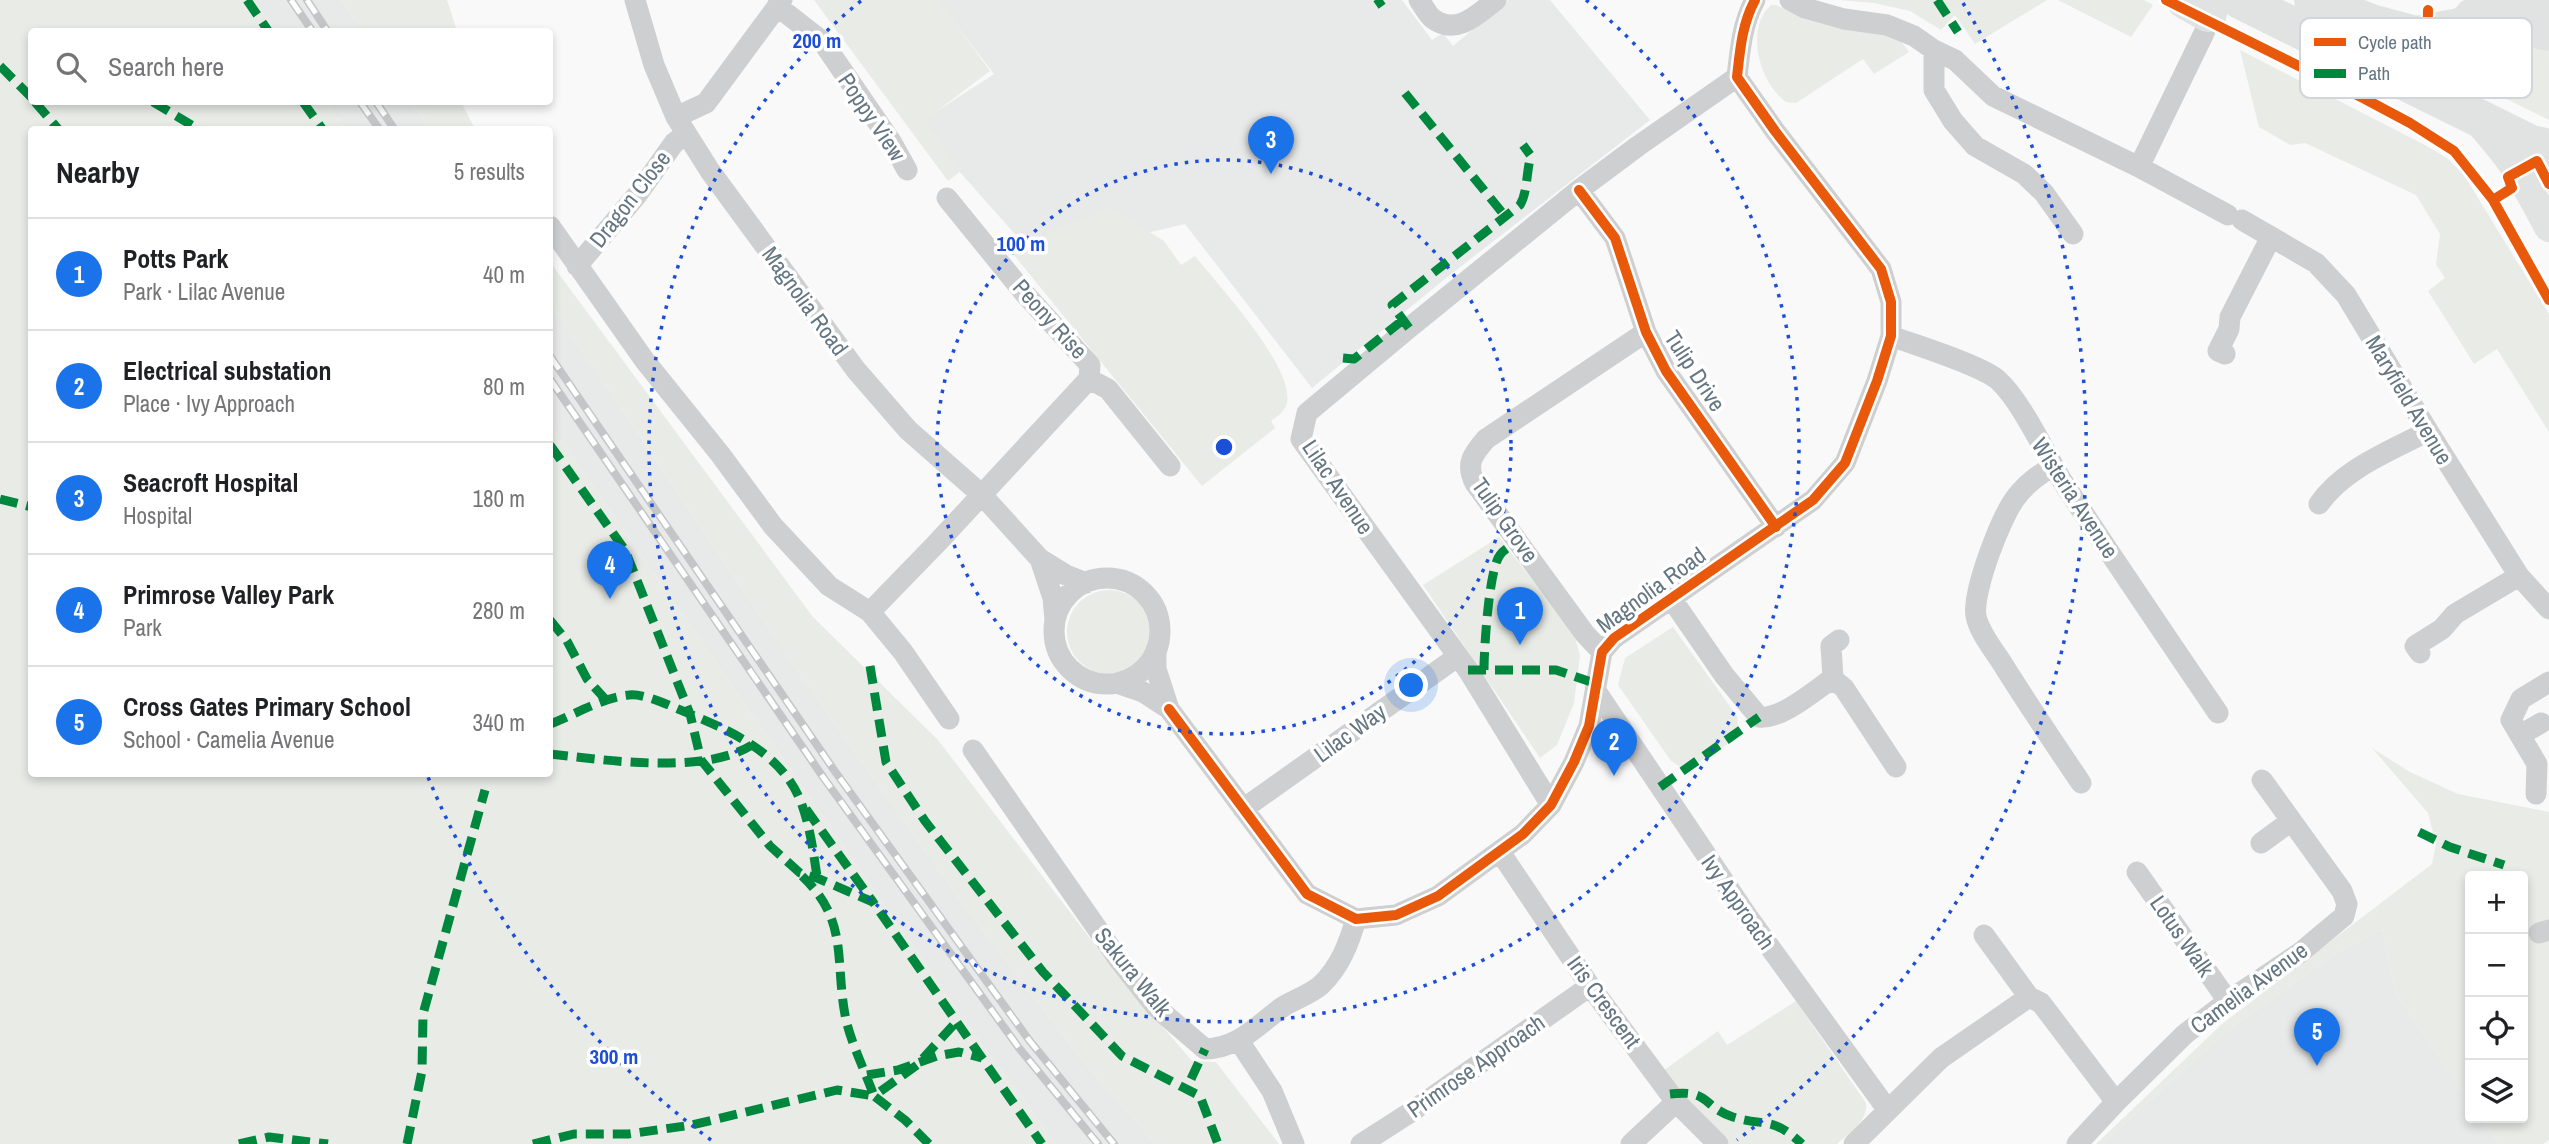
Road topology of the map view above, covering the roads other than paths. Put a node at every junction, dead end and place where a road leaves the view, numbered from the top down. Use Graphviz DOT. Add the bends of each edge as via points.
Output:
graph roads {
  1 [pos="635,0"];
  2 [pos="1419,0"];
  3 [pos="1496,0"];
  4 [pos="1755,0"];
  5 [pos="1790,0"];
  6 [pos="2313,0"];
  7 [pos="2537,0"];
  8 [pos="780,3"];
  9 [pos="2211,4"];
  10 [pos="2471,13"];
  11 [pos="2358,18"];
  12 [pos="2491,18"];
  13 [pos="2300,37"];
  14 [pos="1934,50"];
  15 [pos="1737,77"];
  16 [pos="2463,98"];
  17 [pos="2464,98"];
  18 [pos="2480,98"];
  19 [pos="681,126"];
  20 [pos="2549,130"];
  21 [pos="2549,148"];
  22 [pos="2139,167"];
  23 [pos="908,170"];
  24 [pos="1574,195"];
  25 [pos="947,198"];
  26 [pos="2549,227"];
  27 [pos="553,231"];
  28 [pos="2073,234"];
  29 [pos="2271,237"];
  30 [pos="577,267"];
  31 [pos="1646,332"];
  32 [pos="1891,336"];
  33 [pos="2225,354"];
  34 [pos="1089,379"];
  35 [pos="2428,431"];
  36 [pos="1170,466"];
  37 [pos="2053,466"];
  38 [pos="982,495"];
  39 [pos="2319,504"];
  40 [pos="1776,527"];
  41 [pos="1040,559"];
  42 [pos="2519,576"];
  43 [pos="1086,583"];
  44 [pos="1671,598"];
  45 [pos="2549,609"];
  46 [pos="870,612"];
  47 [pos="1055,622"];
  48 [pos="1839,639"];
  49 [pos="1156,650"];
  50 [pos="1602,652"];
  51 [pos="2420,653"];
  52 [pos="1457,656"];
  53 [pos="1830,681"];
  54 [pos="2549,682"];
  55 [pos="1117,683"];
  56 [pos="1596,691"];
  57 [pos="1169,709"];
  58 [pos="2218,713"];
  59 [pos="949,719"];
  60 [pos="2541,723"];
  61 [pos="2523,741"];
  62 [pos="973,750"];
  63 [pos="2549,752"];
  64 [pos="1896,766"];
  65 [pos="2262,780"];
  66 [pos="2081,783"];
  67 [pos="2536,794"];
  68 [pos="1550,805"];
  69 [pos="1242,809"];
  70 [pos="2291,821"];
  71 [pos="2261,843"];
  72 [pos="1500,852"];
  73 [pos="2137,872"];
  74 [pos="1356,919"];
  75 [pos="1984,935"];
  76 [pos="1590,986"];
  77 [pos="2029,997"];
  78 [pos="2228,1001"];
  79 [pos="1239,1041"];
  80 [pos="1676,1102"];
  81 [pos="2116,1102"];
  82 [pos="1887,1109"];
  83 [pos="1294,1144"];
  84 [pos="1362,1144"];
  85 [pos="1632,1144"];
  86 [pos="1718,1144"];
  87 [pos="1854,1144"];
  88 [pos="2077,1144"];
  1 -- 19 [label="street, Magnolia Road" via="654,65"];
  2 -- 3 [label="street" via="1432,18 1448,26 1467,23"];
  4 -- 15 [label="street" via="1741,40"];
  5 -- 14 [label="street, Maryfield Avenue" via="1831,15 1887,25"];
  6 -- 11 [label="highway"];
  7 -- 10 [label="highway"];
  8 -- 19 [label="street, Poppy View" via="706,103"];
  8 -- 23 [label="street, Poppy View" via="822,41"];
  9 -- 13 [label="highway"];
  9 -- 22 [label="street" via="2205,31"];
  10 -- 12 [label="highway"];
  14 -- 22 [label="street, Maryfield Avenue" via="1955,60 1993,96"];
  14 -- 28 [label="street" via="1934,90 1953,121 1975,146 2024,174"];
  15 -- 24 [label="street"];
  15 -- 32 [label="street, Magnolia Road" via="1881,269 1891,302"];
  16 -- 26 [label="street" via="2518,171"];
  17 -- 21 [label="highway" via="2531,144"];
  18 -- 20 [label="highway"];
  19 -- 30 [label="street, Dragon Close" via="637,195"];
  19 -- 38 [label="street, Magnolia Road" via="856,370 908,430"];
  22 -- 29 [label="street, Maryfield Avenue"];
  24 -- 31 [label="street, Tulip Drive" via="1615,238"];
  24 -- 52 [label="street, Lilac Avenue" via="1307,414 1301,439"];
  25 -- 34 [label="street, Peony Rise" via="1090,365"];
  27 -- 30 [label="street, Dragon Close"];
  29 -- 33 [label="street" via="2230,317 2218,351"];
  29 -- 35 [label="street, Maryfield Avenue" via="2316,263 2346,295"];
  30 -- 46 [label="street, Dragon Close" via="773,527 830,586"];
  31 -- 40 [label="street, Tulip Drive" via="1666,371"];
  31 -- 50 [label="street, Tulip Grove" via="1486,439 1471,457 1475,483"];
  32 -- 37 [label="street, Wisteria Avenue" via="1998,380"];
  32 -- 40 [label="street, Magnolia Road" via="1846,463 1813,500"];
  34 -- 36 [label="street, Peony Rise" via="1108,389"];
  34 -- 38 [label="street, Peony Rise"];
  35 -- 39 [label="street" via="2353,472"];
  35 -- 42 [label="street, Maryfield Avenue"];
  37 -- 58 [label="street, Wisteria Avenue"];
  37 -- 66 [label="street" via="2014,499 1986,565 1976,617"];
  38 -- 41 [label="street, Magnolia Road"];
  38 -- 46 [label="street"];
  40 -- 44 [label="street, Magnolia Road"];
  41 -- 43 [label="street, Magnolia Road"];
  41 -- 47 [label="street, Magnolia Road" via="1053,598"];
  42 -- 45 [label="street, Maryfield Avenue"];
  42 -- 51 [label="street" via="2455,614 2416,646"];
  43 -- 47 [label="street" via="1071,592"];
  43 -- 49 [label="street, Magnolia Road" via="1120,580 1149,599 1160,633"];
  44 -- 50 [label="street, Magnolia Road" via="1614,638"];
  44 -- 53 [label="street" via="1759,717 1778,715"];
  46 -- 59 [label="street"];
  47 -- 55 [label="street, Magnolia Road" via="1059,655 1070,669 1100,684"];
  48 -- 53 [label="street" via="1831,646"];
  49 -- 55 [label="street" via="1134,677"];
  49 -- 57 [label="street, Magnolia Road" via="1156,669"];
  50 -- 56 [label="street, Magnolia Road"];
  52 -- 68 [label="street, Lilac Avenue"];
  52 -- 69 [label="street, Lilac Way"];
  53 -- 64 [label="street" via="1844,688"];
  54 -- 61 [label="street" via="2521,699 2511,720"];
  55 -- 57 [label="street, Magnolia Road" via="1143,692"];
  56 -- 68 [label="street, Magnolia Road" via="1589,726"];
  56 -- 82 [label="street, Ivy Approach" via="1748,917"];
  57 -- 69 [label="street, Magnolia Road"];
  60 -- 61 [label="street"];
  61 -- 63 [label="street"];
  61 -- 67 [label="street" via="2537,765"];
  62 -- 79 [label="street, Sakura Walk" via="1156,1007 1205,1049"];
  65 -- 70 [label="street, Camelia Avenue"];
  68 -- 72 [label="street, Magnolia Road"];
  69 -- 74 [label="street, Magnolia Road" via="1307,894"];
  70 -- 71 [label="street"];
  70 -- 78 [label="street, Camelia Avenue" via="2342,891 2347,904 2344,916 2301,952"];
  72 -- 74 [label="street, Magnolia Road" via="1438,897 1396,915"];
  72 -- 76 [label="street, Iris Crescent"];
  73 -- 78 [label="street, Lotus Walk"];
  74 -- 79 [label="street, Sakura Walk" via="1349,943 1320,986"];
  75 -- 77 [label="street"];
  76 -- 80 [label="street, Iris Crescent"];
  76 -- 84 [label="street, Primrose Approach"];
  77 -- 81 [label="street" via="2041,1003"];
  77 -- 82 [label="street" via="1941,1058"];
  78 -- 81 [label="street, Camelia Avenue" via="2185,1034"];
  79 -- 83 [label="street" via="1272,1091"];
  80 -- 85 [label="street"];
  80 -- 86 [label="street, Iris Crescent"];
  81 -- 88 [label="street, Camelia Avenue"];
  82 -- 87 [label="street"];
}
